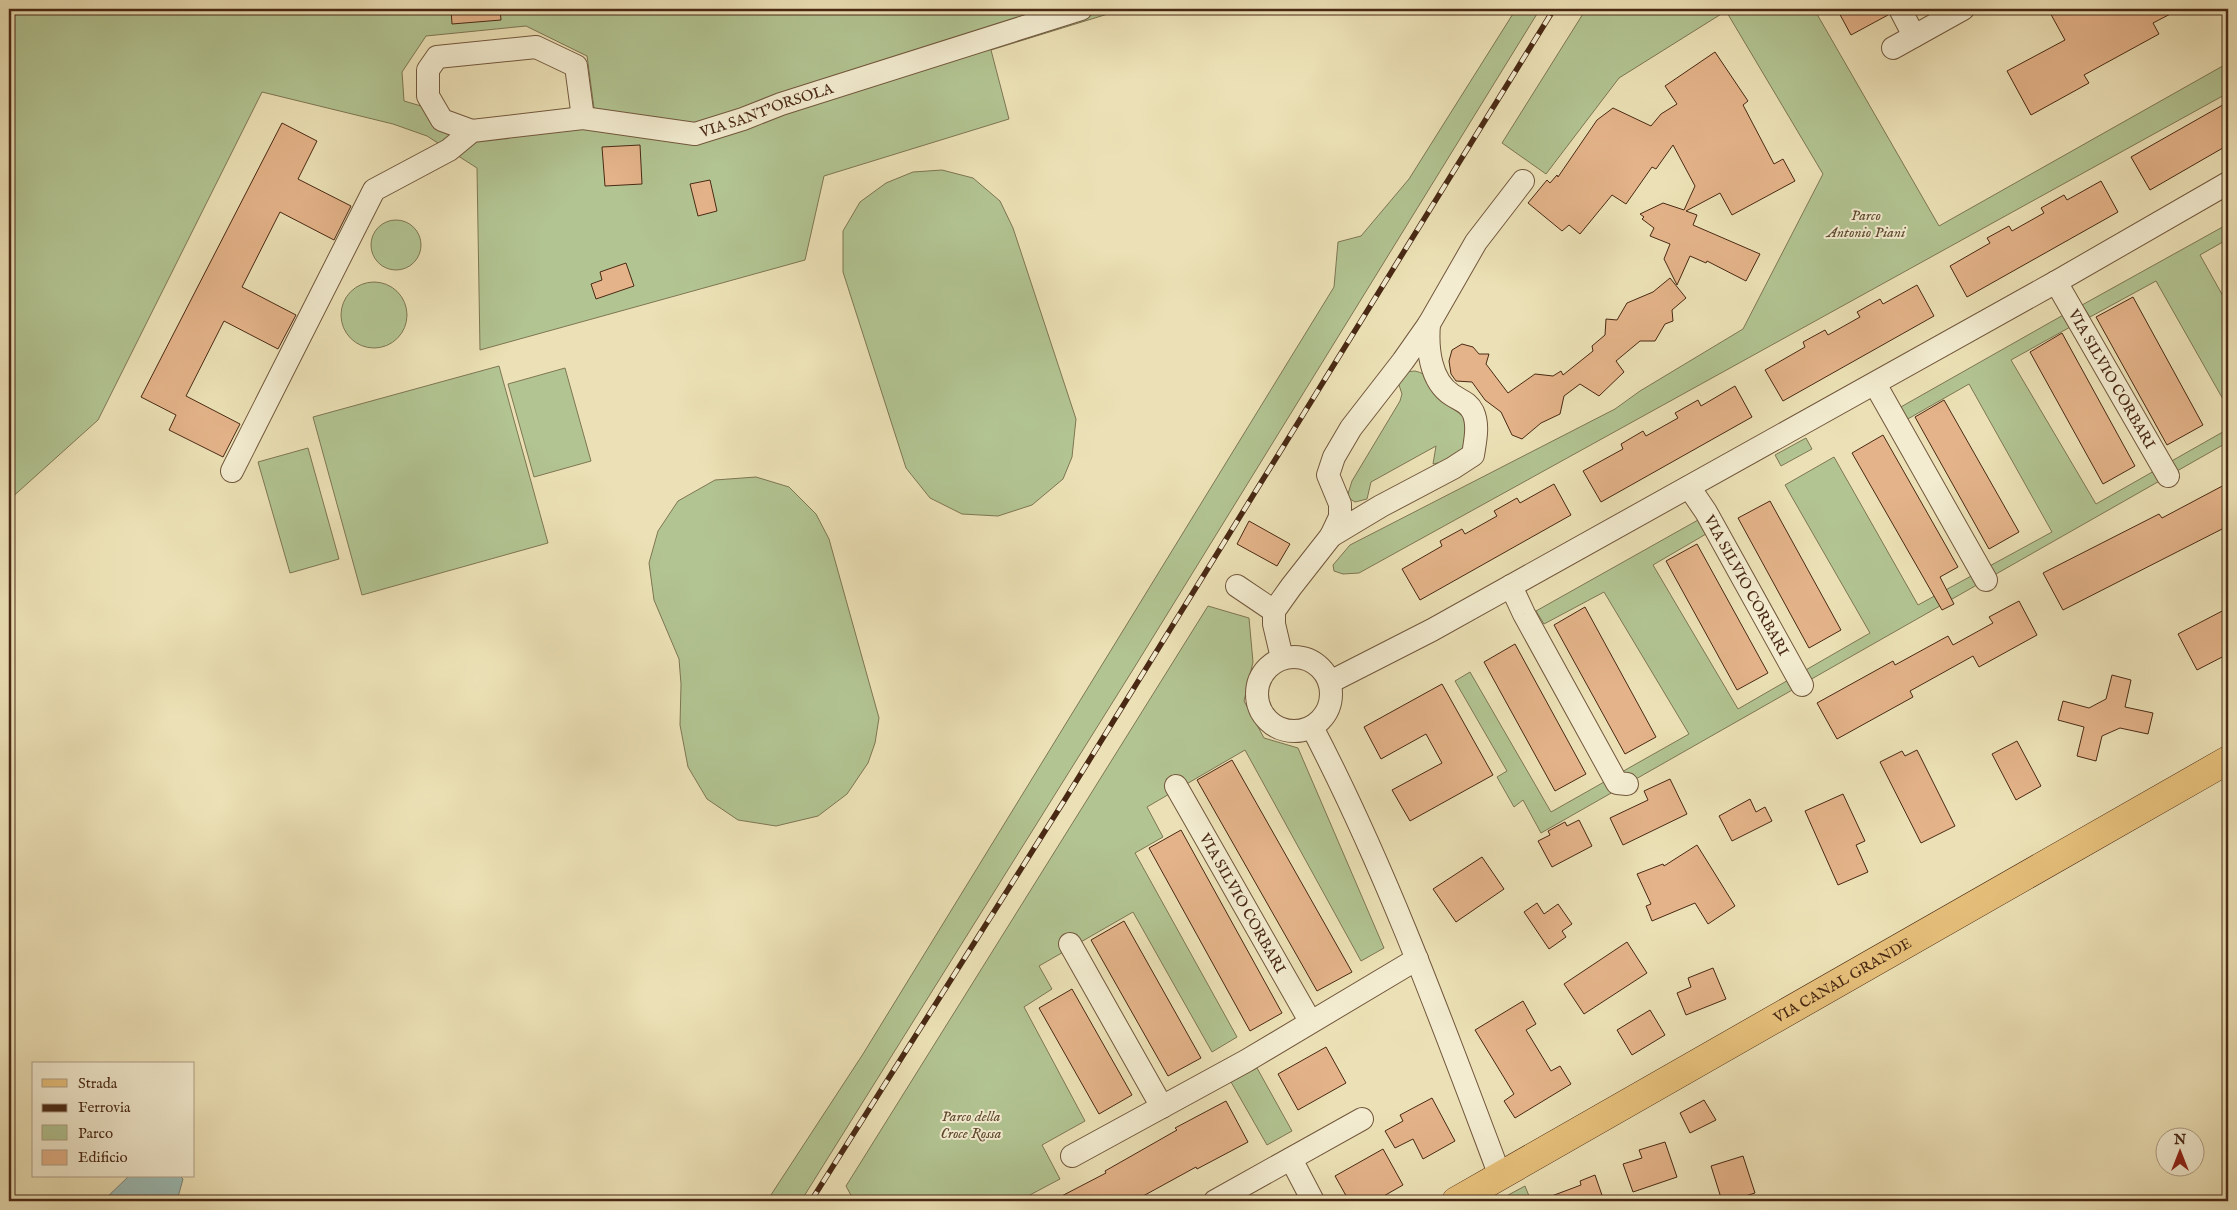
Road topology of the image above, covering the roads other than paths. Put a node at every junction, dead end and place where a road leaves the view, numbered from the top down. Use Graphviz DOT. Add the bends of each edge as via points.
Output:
graph roads {
  1 [pos="1081,9"];
  2 [pos="1900,9"];
  3 [pos="1964,9"];
  4 [pos="1914,36"];
  5 [pos="1893,48"];
  6 [pos="583,118"];
  7 [pos="472,130"];
  8 [pos="1523,181"];
  9 [pos="2228,183"];
  10 [pos="2056,282"];
  11 [pos="1429,324"];
  12 [pos="1875,384"];
  13 [pos="232,471"];
  14 [pos="2168,476"];
  15 [pos="1689,487"];
  16 [pos="1340,504"];
  17 [pos="1381,506"];
  18 [pos="1331,536"];
  19 [pos="1986,580"];
  20 [pos="1237,586"];
  21 [pos="1511,586"];
  22 [pos="1274,611"];
  23 [pos="1282,658"];
  24 [pos="1330,682"];
  25 [pos="1802,684"];
  26 [pos="1312,727"];
  27 [pos="2228,760"];
  28 [pos="1627,784"];
  29 [pos="1176,786"];
  30 [pos="1070,944"];
  31 [pos="1417,959"];
  32 [pos="1310,1021"];
  33 [pos="1162,1108"];
  34 [pos="1362,1119"];
  35 [pos="1072,1156"];
  36 [pos="1291,1159"];
  37 [pos="1500,1176"];
  38 [pos="1214,1201"];
  39 [pos="1313,1201"];
  40 [pos="1456,1201"];
  1 -- 6 [label="street, VIA SANT'ORSOLA" via="695,134"];
  2 -- 4 [label="street"];
  3 -- 4 [label="street"];
  4 -- 5 [label="street"];
  6 -- 7 [label="street, VIA SANT'ORSOLA"];
  6 -- 7 [label="street" via="576,66 536,47 437,57 428,70 428,96 442,120"];
  7 -- 13 [label="street" via="449,150 374,190"];
  8 -- 11 [label="street" via="1476,242"];
  9 -- 10 [label="street"];
  10 -- 12 [label="street"];
  10 -- 14 [label="street, VIA SILVIO CORBARI"];
  11 -- 16 [label="street" via="1351,428 1334,457 1328,475"];
  11 -- 17 [label="street" via="1429,355 1439,381 1473,413 1476,432 1473,455"];
  12 -- 15 [label="street"];
  12 -- 19 [label="street"];
  15 -- 21 [label="street"];
  15 -- 25 [label="street, VIA SILVIO CORBARI"];
  16 -- 17 [label="street" via="1353,509"];
  16 -- 18 [label="street" via="1340,517"];
  17 -- 18 [label="street"];
  18 -- 22 [label="street"];
  20 -- 22 [label="street"];
  21 -- 24 [label="street"];
  21 -- 28 [label="street" via="1617,783"];
  22 -- 23 [label="street"];
  23 -- 24 [label="street" via="1305,658 1316,664"];
  23 -- 26 [label="street" via="1263,672 1256,693 1258,705 1270,723 1280,728 1291,731"];
  24 -- 26 [label="street" via="1332,693 1327,712"];
  26 -- 31 [label="street"];
  27 -- 37 [label="main road, VIA CANAL GRANDE"];
  29 -- 32 [label="street, VIA SILVIO CORBARI"];
  30 -- 33 [label="street"];
  31 -- 32 [label="street"];
  31 -- 37 [label="street"];
  32 -- 33 [label="street"];
  33 -- 35 [label="street"];
  34 -- 36 [label="street"];
  36 -- 38 [label="street"];
  36 -- 39 [label="street"];
  37 -- 40 [label="main road, VIA CANAL GRANDE"];
}
